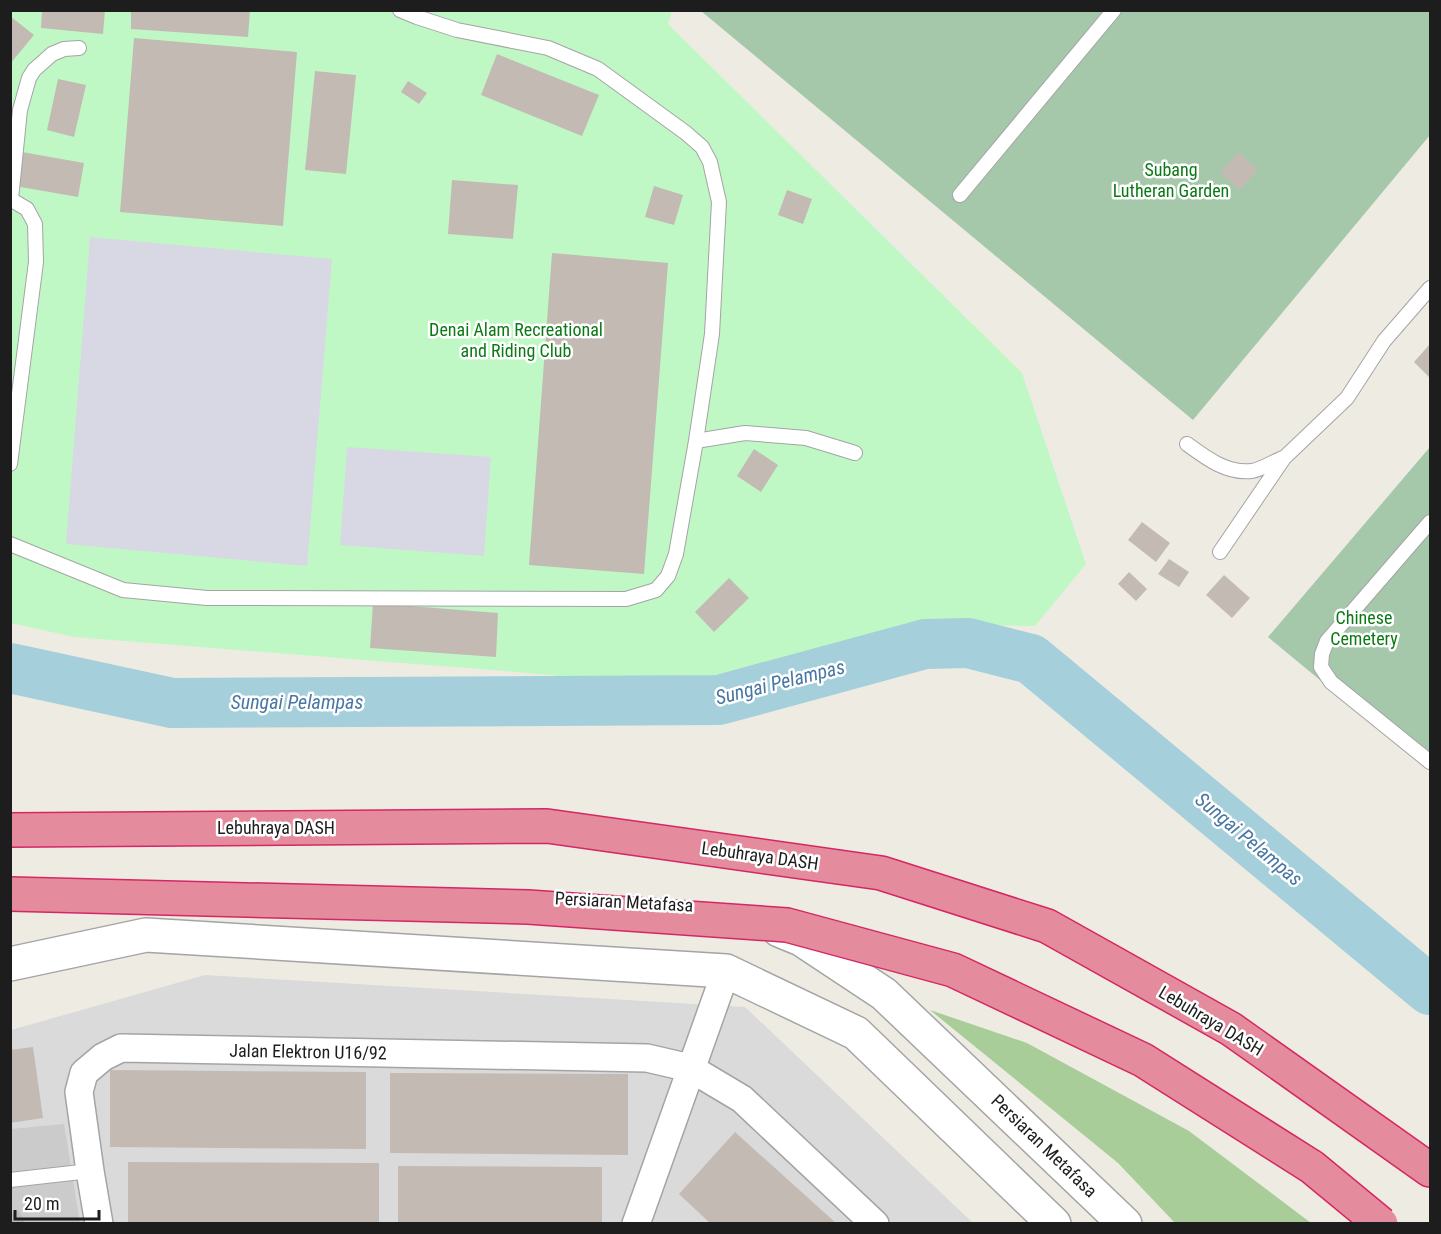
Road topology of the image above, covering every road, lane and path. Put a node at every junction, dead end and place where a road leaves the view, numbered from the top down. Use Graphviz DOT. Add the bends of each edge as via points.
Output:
graph roads {
  1 [pos="400,10"];
  2 [pos="1114,10"];
  3 [pos="79,48"];
  4 [pos="960,195"];
  5 [pos="11,199"];
  6 [pos="1431,288"];
  7 [pos="696,441"];
  8 [pos="1187,444"];
  9 [pos="855,453"];
  10 [pos="1284,458"];
  11 [pos="10,464"];
  12 [pos="1431,522"];
  13 [pos="10,544"];
  14 [pos="1220,552"];
  15 [pos="1431,762"];
  16 [pos="10,830"];
  17 [pos="10,894"];
  18 [pos="10,908"];
  19 [pos="10,964"];
  20 [pos="726,971"];
  21 [pos="690,1068"];
  22 [pos="1431,1170"];
  23 [pos="90,1172"];
  24 [pos="10,1180"];
  25 [pos="99,1224"];
  26 [pos="636,1224"];
  27 [pos="875,1224"];
  28 [pos="1054,1224"];
  29 [pos="1125,1224"];
  30 [pos="1381,1224"];
  1 -- 7 [label="lane" via="457,30 548,48 598,69 702,147 711,162 719,202 712,333"];
  2 -- 4 [label="lane"];
  3 -- 5 [label="lane" via="51,54 29,78 20,110"];
  5 -- 11 [label="lane" via="27,209 35,224 36,262"];
  6 -- 10 [label="lane" via="1384,341 1347,398"];
  7 -- 9 [label="lane" via="745,433 806,438"];
  7 -- 13 [label="lane" via="676,554 668,576 656,590 626,599 207,598 123,590"];
  8 -- 10 [label="lane" via="1211,462 1237,471 1254,471"];
  10 -- 14 [label="lane"];
  12 -- 15 [label="lane" via="1327,641 1321,667 1331,682"];
  16 -- 22 [label="highway, Lebuhraya DASH" via="547,826 880,873 1047,926 1231,1029"];
  17 -- 30 [label="highway, bridge" via="528,907 787,925 953,970 1143,1060 1312,1167"];
  18 -- 29 [label="street, Persiaran Metafasa" via="101,888 191,883 722,907 801,939 884,993"];
  19 -- 20 [label="street" via="146,935"];
  20 -- 21 [label="street"];
  20 -- 28 [label="street" via="856,1033"];
  21 -- 23 [label="street, Jalan Elektron U16/92" via="647,1058 121,1048 103,1056 84,1073 79,1092"];
  21 -- 26 [label="street"];
  21 -- 27 [label="street, Jalan Elektron U16/92" via="742,1099"];
  23 -- 24 [label="lane"];
  23 -- 25 [label="street, Jalan Elektron U16/92"];
}
